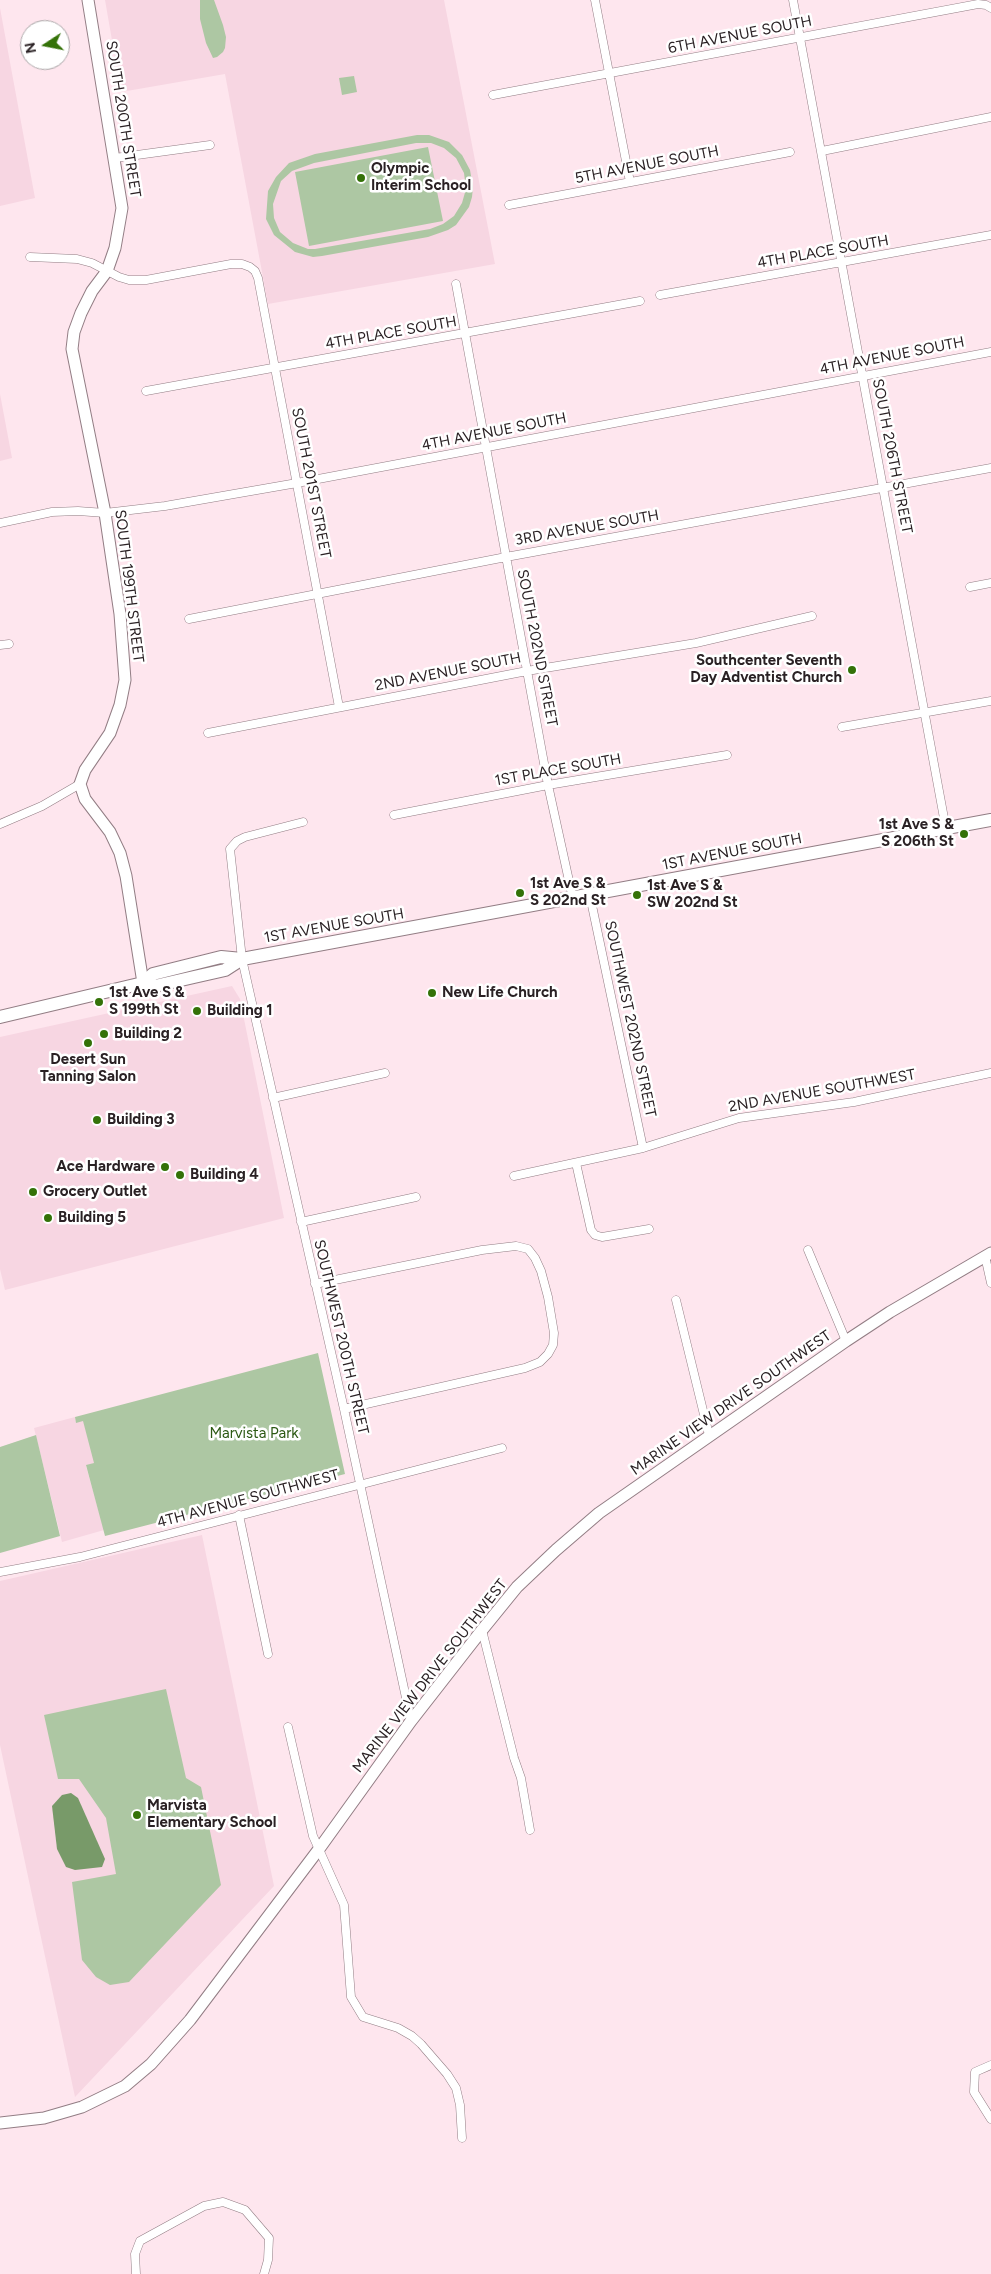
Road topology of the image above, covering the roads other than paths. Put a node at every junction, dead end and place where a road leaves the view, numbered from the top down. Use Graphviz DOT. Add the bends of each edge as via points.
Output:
graph roads {
  1 [pos="88,0"];
  2 [pos="595,0"];
  3 [pos="793,0"];
  4 [pos="991,8"];
  5 [pos="801,37"];
  6 [pos="609,73"];
  7 [pos="493,95"];
  8 [pos="991,117"];
  9 [pos="210,145"];
  10 [pos="822,151"];
  11 [pos="790,152"];
  12 [pos="115,158"];
  13 [pos="630,182"];
  14 [pos="509,204"];
  15 [pos="991,235"];
  16 [pos="30,257"];
  17 [pos="842,263"];
  18 [pos="107,270"];
  19 [pos="456,284"];
  20 [pos="660,295"];
  21 [pos="640,301"];
  22 [pos="465,334"];
  23 [pos="991,352"];
  24 [pos="275,368"];
  25 [pos="863,376"];
  26 [pos="146,391"];
  27 [pos="485,447"];
  28 [pos="991,468"];
  29 [pos="297,483"];
  30 [pos="884,489"];
  31 [pos="105,513"];
  32 [pos="0,523"];
  33 [pos="506,557"];
  34 [pos="991,582"];
  35 [pos="970,587"];
  36 [pos="318,592"];
  37 [pos="812,616"];
  38 [pos="190,619"];
  39 [pos="9,644"];
  40 [pos="0,646"];
  41 [pos="527,671"];
  42 [pos="991,701"];
  43 [pos="340,706"];
  44 [pos="925,713"];
  45 [pos="842,727"];
  46 [pos="208,733"];
  47 [pos="727,755"];
  48 [pos="80,784"];
  49 [pos="548,785"];
  50 [pos="394,814"];
  51 [pos="991,820"];
  52 [pos="303,822"];
  53 [pos="0,824"];
  54 [pos="946,829"];
  55 [pos="590,896"];
  56 [pos="573,899"];
  57 [pos="242,959"];
  58 [pos="143,984"];
  59 [pos="0,1017"];
  60 [pos="385,1073"];
  61 [pos="991,1073"];
  62 [pos="273,1098"];
  63 [pos="643,1148"];
  64 [pos="576,1163"];
  65 [pos="514,1176"];
  66 [pos="416,1197"];
  67 [pos="301,1222"];
  68 [pos="649,1229"];
  69 [pos="808,1250"];
  70 [pos="988,1255"];
  71 [pos="991,1283"];
  72 [pos="315,1284"];
  73 [pos="676,1300"];
  74 [pos="846,1341"];
  75 [pos="344,1409"];
  76 [pos="709,1435"];
  77 [pos="502,1448"];
  78 [pos="359,1484"];
  79 [pos="239,1515"];
  80 [pos="0,1572"];
  81 [pos="482,1630"];
  82 [pos="268,1654"];
  83 [pos="411,1721"];
  84 [pos="288,1727"];
  85 [pos="530,1830"];
  86 [pos="319,1849"];
  87 [pos="991,2064"];
  88 [pos="991,2118"];
  89 [pos="0,2123"];
  90 [pos="462,2138"];
  91 [pos="136,2274"];
  92 [pos="264,2274"];
  1 -- 12 [label="street, SOUTH 200TH STREET"];
  2 -- 6 [label="street"];
  3 -- 5 [label="street, SOUTH 206TH STREET"];
  4 -- 5 [label="street, 6TH AVENUE SOUTH" via="978,4"];
  5 -- 6 [label="street, 6TH AVENUE SOUTH"];
  5 -- 10 [label="street, SOUTH 206TH STREET"];
  6 -- 7 [label="street, 6TH AVENUE SOUTH"];
  6 -- 13 [label="street"];
  8 -- 10 [label="street"];
  9 -- 12 [label="street"];
  10 -- 17 [label="street, SOUTH 206TH STREET"];
  11 -- 13 [label="street, 5TH AVENUE SOUTH"];
  12 -- 18 [label="street, SOUTH 200TH STREET" via="122,208 115,248"];
  13 -- 14 [label="street, 5TH AVENUE SOUTH"];
  15 -- 17 [label="street, 4TH PLACE SOUTH"];
  16 -- 18 [label="street" via="77,259"];
  17 -- 20 [label="street, 4TH PLACE SOUTH"];
  17 -- 25 [label="street, SOUTH 206TH STREET"];
  18 -- 24 [label="street, SOUTH 201ST STREET" via="129,280 146,280 230,264 250,267 258,278"];
  18 -- 31 [label="street, SOUTH 199TH STREET" via="81,312 72,349"];
  19 -- 22 [label="street, SOUTH 202ND STREET"];
  21 -- 22 [label="street, 4TH PLACE SOUTH"];
  22 -- 24 [label="street, 4TH PLACE SOUTH"];
  22 -- 27 [label="street, SOUTH 202ND STREET"];
  23 -- 25 [label="street, 4TH AVENUE SOUTH"];
  24 -- 26 [label="street, 4TH PLACE SOUTH"];
  24 -- 29 [label="street, SOUTH 201ST STREET"];
  25 -- 27 [label="street, 4TH AVENUE SOUTH"];
  25 -- 30 [label="street, SOUTH 206TH STREET"];
  27 -- 29 [label="street, 4TH AVENUE SOUTH"];
  27 -- 33 [label="street, SOUTH 202ND STREET"];
  28 -- 30 [label="street, 3RD AVENUE SOUTH"];
  29 -- 31 [label="street, 4TH AVENUE SOUTH"];
  29 -- 36 [label="street, SOUTH 201ST STREET"];
  30 -- 33 [label="street, 3RD AVENUE SOUTH"];
  30 -- 44 [label="street, SOUTH 206TH STREET"];
  31 -- 32 [label="street, 4TH AVENUE SOUTH" via="52,512"];
  31 -- 48 [label="street, SOUTH 199TH STREET" via="120,614 125,680 112,726"];
  33 -- 36 [label="street, 3RD AVENUE SOUTH"];
  33 -- 41 [label="street, SOUTH 202ND STREET"];
  34 -- 35 [label="street"];
  36 -- 38 [label="street, 3RD AVENUE SOUTH"];
  36 -- 43 [label="street, SOUTH 201ST STREET"];
  37 -- 41 [label="street, 2ND AVENUE SOUTH" via="696,643"];
  39 -- 40 [label="street"];
  41 -- 43 [label="street, 2ND AVENUE SOUTH"];
  41 -- 49 [label="street, SOUTH 202ND STREET"];
  42 -- 44 [label="street"];
  43 -- 46 [label="street, 2ND AVENUE SOUTH"];
  44 -- 45 [label="street"];
  44 -- 54 [label="street, SOUTH 206TH STREET"];
  47 -- 49 [label="street, 1ST PLACE SOUTH"];
  48 -- 53 [label="street" via="42,806"];
  48 -- 58 [label="street" via="84,799 110,832 121,858"];
  49 -- 50 [label="street, 1ST PLACE SOUTH"];
  49 -- 56 [label="street, SOUTH 202ND STREET"];
  51 -- 54 [label="main road, 1ST AVENUE SOUTH"];
  52 -- 57 [label="street" via="245,838 230,849"];
  54 -- 55 [label="main road, 1ST AVENUE SOUTH"];
  55 -- 56 [label="main road, 1ST AVENUE SOUTH"];
  55 -- 63 [label="street, SOUTHWEST 202ND STREET"];
  56 -- 57 [label="main road, 1ST AVENUE SOUTH"];
  57 -- 58 [label="main road, 1ST AVENUE SOUTH" via="221,957 153,974"];
  57 -- 62 [label="street, SOUTHWEST 200TH STREET"];
  58 -- 59 [label="main road, 1ST AVENUE SOUTH"];
  60 -- 62 [label="street"];
  61 -- 63 [label="street, 2ND AVENUE SOUTHWEST" via="854,1102 739,1118"];
  62 -- 67 [label="street, SOUTHWEST 200TH STREET"];
  63 -- 64 [label="street, 2ND AVENUE SOUTHWEST"];
  64 -- 65 [label="street, 2ND AVENUE SOUTHWEST"];
  64 -- 68 [label="street" via="591,1230 595,1235 602,1237"];
  66 -- 67 [label="street"];
  67 -- 72 [label="street, SOUTHWEST 200TH STREET"];
  69 -- 74 [label="street"];
  70 -- 71 [label="street"];
  70 -- 74 [label="street, MARINE VIEW DRIVE SOUTHWEST"];
  72 -- 75 [label="street, SOUTHWEST 200TH STREET"];
  72 -- 75 [label="street" via="502,1246 528,1249 541,1271 554,1333 548,1354 540,1362"];
  73 -- 76 [label="street"];
  74 -- 76 [label="street, MARINE VIEW DRIVE SOUTHWEST"];
  75 -- 78 [label="street, SOUTHWEST 200TH STREET"];
  76 -- 81 [label="street, MARINE VIEW DRIVE SOUTHWEST" via="599,1513 517,1587"];
  77 -- 78 [label="street, 4TH AVENUE SOUTHWEST"];
  78 -- 79 [label="street, 4TH AVENUE SOUTHWEST"];
  78 -- 83 [label="street, SOUTHWEST 200TH STREET"];
  79 -- 80 [label="street, 4TH AVENUE SOUTHWEST" via="80,1557"];
  79 -- 82 [label="street"];
  81 -- 83 [label="street, MARINE VIEW DRIVE SOUTHWEST"];
  81 -- 85 [label="street" via="521,1778"];
  83 -- 86 [label="street, MARINE VIEW DRIVE SOUTHWEST"];
  84 -- 86 [label="street"];
  86 -- 89 [label="street, MARINE VIEW DRIVE SOUTHWEST" via="190,2020 136,2078 114,2093 82,2107 44,2118"];
  86 -- 90 [label="street" via="344,1905 348,1982 355,2008 363,2016 412,2036 441,2066 456,2088"];
  87 -- 88 [label="street" via="975,2072 974,2092"];
  91 -- 92 [label="street" via="135,2254 140,2241 204,2206 223,2202 245,2210 269,2238"];
}
